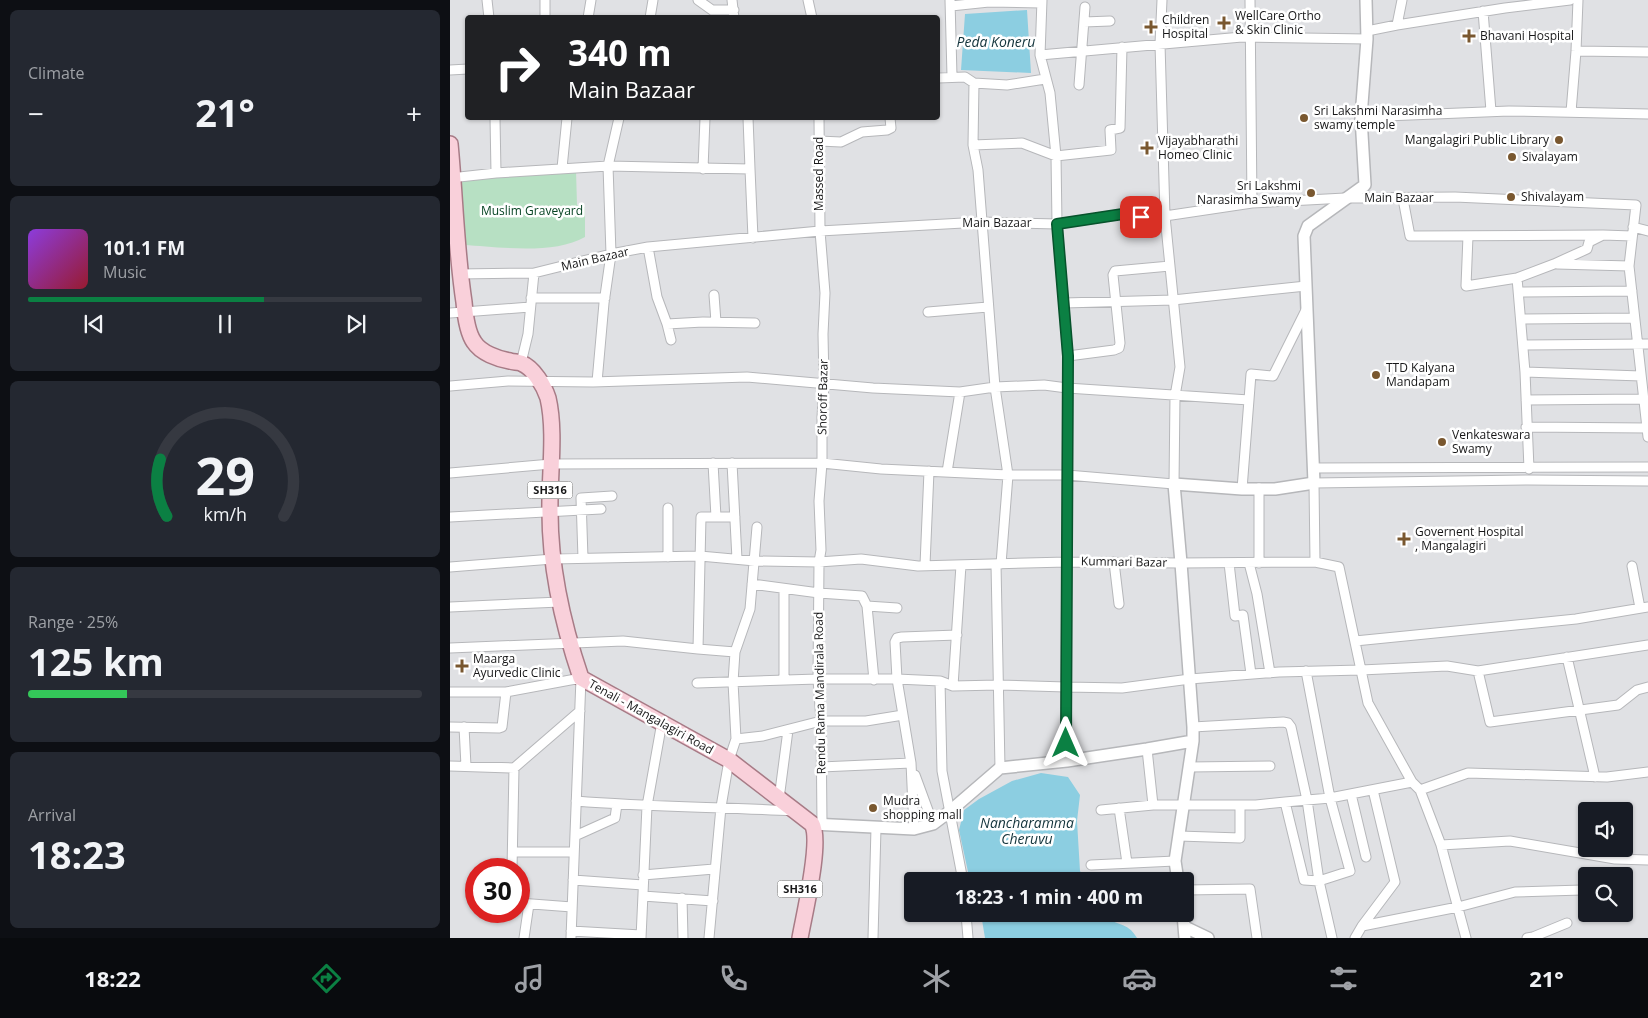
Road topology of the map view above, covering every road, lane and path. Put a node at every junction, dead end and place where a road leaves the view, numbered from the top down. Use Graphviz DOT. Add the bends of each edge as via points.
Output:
graph roads {
  1 [pos="487,0"];
  2 [pos="545,0"];
  3 [pos="591,0"];
  4 [pos="653,0"];
  5 [pos="698,0"];
  6 [pos="732,0"];
  7 [pos="808,0"];
  8 [pos="1162,0"];
  9 [pos="1250,0"];
  10 [pos="1366,0"];
  11 [pos="1402,0"];
  12 [pos="1570,0"];
  13 [pos="1578,0"];
  14 [pos="1041,2"];
  15 [pos="950,3"];
  16 [pos="1504,4"];
  17 [pos="1085,7"];
  18 [pos="1483,11"];
  19 [pos="734,14"];
  20 [pos="489,15"];
  21 [pos="546,15"];
  22 [pos="588,15"];
  23 [pos="650,15"];
  24 [pos="811,15"];
  25 [pos="1110,21"];
  26 [pos="1084,22"];
  27 [pos="1397,25"];
  28 [pos="1367,35"];
  29 [pos="1250,36"];
  30 [pos="1160,44"];
  31 [pos="1122,47"];
  32 [pos="1081,51"];
  33 [pos="1576,51"];
  34 [pos="1648,52"];
  35 [pos="1040,55"];
  36 [pos="465,69"];
  37 [pos="450,70"];
  38 [pos="952,76"];
  39 [pos="940,78"];
  40 [pos="1045,79"];
  41 [pos="974,83"];
  42 [pos="1079,85"];
  43 [pos="1491,111"];
  44 [pos="1571,112"];
  45 [pos="1648,114"];
  46 [pos="1361,117"];
  47 [pos="495,120"];
  48 [pos="567,120"];
  49 [pos="619,120"];
  50 [pos="706,120"];
  51 [pos="748,120"];
  52 [pos="819,120"];
  53 [pos="890,120"];
  54 [pos="819,141"];
  55 [pos="450,144"];
  56 [pos="973,145"];
  57 [pos="1056,156"];
  58 [pos="608,166"];
  59 [pos="562,168"];
  60 [pos="703,169"];
  61 [pos="750,169"];
  62 [pos="496,173"];
  63 [pos="452,178"];
  64 [pos="1345,198"];
  65 [pos="1403,199"];
  66 [pos="1252,204"];
  67 [pos="1165,216"];
  68 [pos="981,222"];
  69 [pos="1057,224"];
  70 [pos="820,231"];
  71 [pos="1633,231"];
  72 [pos="1648,231"];
  73 [pos="1603,235"];
  74 [pos="1468,236"];
  75 [pos="753,238"];
  76 [pos="648,246"];
  77 [pos="611,254"];
  78 [pos="1554,264"];
  79 [pos="1170,266"];
  80 [pos="1629,266"];
  81 [pos="534,273"];
  82 [pos="455,275"];
  83 [pos="1517,278"];
  84 [pos="1306,286"];
  85 [pos="1632,291"];
  86 [pos="1519,292"];
  87 [pos="714,295"];
  88 [pos="605,298"];
  89 [pos="1173,300"];
  90 [pos="531,302"];
  91 [pos="1115,302"];
  92 [pos="1064,303"];
  93 [pos="988,307"];
  94 [pos="1306,308"];
  95 [pos="457,312"];
  96 [pos="928,312"];
  97 [pos="1634,318"];
  98 [pos="1521,319"];
  99 [pos="716,322"];
  100 [pos="755,323"];
  101 [pos="668,324"];
  102 [pos="671,340"];
  103 [pos="1637,344"];
  104 [pos="1648,344"];
  105 [pos="1523,345"];
  106 [pos="1068,356"];
  107 [pos="521,363"];
  108 [pos="1525,372"];
  109 [pos="540,382"];
  110 [pos="597,382"];
  111 [pos="824,383"];
  112 [pos="1644,384"];
  113 [pos="450,386"];
  114 [pos="995,387"];
  115 [pos="1067,388"];
  116 [pos="960,392"];
  117 [pos="1175,396"];
  118 [pos="1644,399"];
  119 [pos="1249,400"];
  120 [pos="1526,400"];
  121 [pos="1526,427"];
  122 [pos="1648,432"];
  123 [pos="822,463"];
  124 [pos="551,464"];
  125 [pos="713,464"];
  126 [pos="732,464"];
  127 [pos="1313,468"];
  128 [pos="1444,468"];
  129 [pos="1648,468"];
  130 [pos="1529,469"];
  131 [pos="929,471"];
  132 [pos="946,472"];
  133 [pos="450,473"];
  134 [pos="1067,475"];
  135 [pos="1008,476"];
  136 [pos="1648,481"];
  137 [pos="1444,482"];
  138 [pos="1314,483"];
  139 [pos="1174,484"];
  140 [pos="1259,488"];
  141 [pos="1242,489"];
  142 [pos="612,496"];
  143 [pos="668,508"];
  144 [pos="601,509"];
  145 [pos="550,511"];
  146 [pos="581,511"];
  147 [pos="450,517"];
  148 [pos="716,517"];
  149 [pos="735,518"];
  150 [pos="757,527"];
  151 [pos="700,556"];
  152 [pos="668,557"];
  153 [pos="583,558"];
  154 [pos="553,559"];
  155 [pos="737,559"];
  156 [pos="755,561"];
  157 [pos="819,562"];
  158 [pos="1066,562"];
  159 [pos="1114,562"];
  160 [pos="1316,562"];
  161 [pos="1181,563"];
  162 [pos="1229,563"];
  163 [pos="1249,563"];
  164 [pos="1259,563"];
  165 [pos="999,564"];
  166 [pos="926,565"];
  167 [pos="961,565"];
  168 [pos="1632,566"];
  169 [pos="450,567"];
  170 [pos="752,584"];
  171 [pos="784,589"];
  172 [pos="819,593"];
  173 [pos="560,602"];
  174 [pos="1119,604"];
  175 [pos="867,606"];
  176 [pos="450,607"];
  177 [pos="1644,607"];
  178 [pos="897,608"];
  179 [pos="957,635"];
  180 [pos="1355,641"];
  181 [pos="569,643"];
  182 [pos="1648,645"];
  183 [pos="450,648"];
  184 [pos="698,649"];
  185 [pos="735,652"];
  186 [pos="1567,657"];
  187 [pos="1361,670"];
  188 [pos="1478,671"];
  189 [pos="1306,672"];
  190 [pos="1270,673"];
  191 [pos="1251,674"];
  192 [pos="581,678"];
  193 [pos="818,679"];
  194 [pos="1190,679"];
  195 [pos="784,680"];
  196 [pos="874,680"];
  197 [pos="897,680"];
  198 [pos="940,681"];
  199 [pos="733,682"];
  200 [pos="697,683"];
  201 [pos="998,684"];
  202 [pos="953,686"];
  203 [pos="1066,687"];
  204 [pos="1648,687"];
  205 [pos="450,692"];
  206 [pos="506,692"];
  207 [pos="1580,710"];
  208 [pos="580,711"];
  209 [pos="903,715"];
  210 [pos="821,721"];
  211 [pos="662,722"];
  212 [pos="450,727"];
  213 [pos="464,727"];
  214 [pos="1193,727"];
  215 [pos="788,730"];
  216 [pos="736,739"];
  217 [pos="1193,741"];
  218 [pos="1147,750"];
  219 [pos="729,760"];
  220 [pos="1066,761"];
  221 [pos="911,763"];
  222 [pos="450,766"];
  223 [pos="466,766"];
  224 [pos="1270,766"];
  225 [pos="821,767"];
  226 [pos="1189,767"];
  227 [pos="514,768"];
  228 [pos="1000,768"];
  229 [pos="1648,772"];
  230 [pos="1595,776"];
  231 [pos="1412,782"];
  232 [pos="1373,790"];
  233 [pos="1420,790"];
  234 [pos="1351,794"];
  235 [pos="1330,798"];
  236 [pos="779,799"];
  237 [pos="576,800"];
  238 [pos="1307,800"];
  239 [pos="1285,802"];
  240 [pos="617,804"];
  241 [pos="1153,805"];
  242 [pos="1182,805"];
  243 [pos="1240,805"];
  244 [pos="647,806"];
  245 [pos="721,807"];
  246 [pos="1119,808"];
  247 [pos="1101,810"];
  248 [pos="796,811"];
  249 [pos="949,812"];
  250 [pos="817,824"];
  251 [pos="933,824"];
  252 [pos="876,828"];
  253 [pos="914,830"];
  254 [pos="575,836"];
  255 [pos="1179,836"];
  256 [pos="814,841"];
  257 [pos="1441,845"];
  258 [pos="513,852"];
  259 [pos="574,852"];
  260 [pos="1366,857"];
  261 [pos="513,858"];
  262 [pos="1648,860"];
  263 [pos="1175,861"];
  264 [pos="1127,863"];
  265 [pos="1091,865"];
  266 [pos="714,869"];
  267 [pos="961,872"];
  268 [pos="1177,872"];
  269 [pos="643,875"];
  270 [pos="573,880"];
  271 [pos="1319,881"];
  272 [pos="643,885"];
  273 [pos="1194,890"];
  274 [pos="1578,890"];
  275 [pos="642,896"];
  276 [pos="682,898"];
  277 [pos="713,901"];
  278 [pos="530,904"];
  279 [pos="572,906"];
  280 [pos="1458,907"];
  281 [pos="967,922"];
  282 [pos="526,923"];
  283 [pos="1567,923"];
  284 [pos="1362,926"];
  285 [pos="1185,932"];
  286 [pos="571,934"];
  287 [pos="641,937"];
  288 [pos="524,938"];
  289 [pos="683,938"];
  290 [pos="709,938"];
  291 [pos="790,938"];
  292 [pos="800,938"];
  293 [pos="874,938"];
  294 [pos="968,938"];
  295 [pos="1208,938"];
  296 [pos="1257,938"];
  297 [pos="1332,938"];
  298 [pos="1355,938"];
  299 [pos="1466,938"];
  300 [pos="1527,938"];
  1 -- 20 [label="street"];
  2 -- 21 [label="street"];
  3 -- 22 [label="street"];
  4 -- 23 [label="street"];
  5 -- 19 [label="street" via="712,10"];
  6 -- 19 [label="street"];
  7 -- 24 [label="street"];
  8 -- 30 [label="street"];
  9 -- 29 [label="street"];
  10 -- 28 [label="street"];
  11 -- 27 [label="street"];
  12 -- 16 [label="street"];
  13 -- 33 [label="street"];
  14 -- 15 [label="street"];
  14 -- 35 [label="street"];
  15 -- 38 [label="street"];
  16 -- 18 [label="street"];
  17 -- 26 [label="street"];
  18 -- 27 [label="street"];
  18 -- 43 [label="street"];
  25 -- 26 [label="street"];
  26 -- 32 [label="street"];
  27 -- 28 [label="street"];
  28 -- 29 [label="street"];
  28 -- 46 [label="street"];
  29 -- 30 [label="street"];
  29 -- 66 [label="street"];
  30 -- 31 [label="street"];
  30 -- 67 [label="street"];
  31 -- 32 [label="street"];
  31 -- 57 [label="street" via="1120,128 1110,130 1112,150"];
  32 -- 35 [label="street"];
  32 -- 42 [label="street"];
  33 -- 34 [label="street"];
  33 -- 44 [label="street"];
  35 -- 40 [label="street"];
  36 -- 37 [label="street"];
  38 -- 39 [label="street"];
  38 -- 41 [label="street" via="965,77"];
  40 -- 41 [label="street" via="1007,85"];
  40 -- 57 [label="street" via="1050,93"];
  41 -- 56 [label="street"];
  43 -- 44 [label="street"];
  43 -- 46 [label="street"];
  44 -- 45 [label="street"];
  46 -- 64 [label="street" via="1365,185"];
  47 -- 62 [label="street"];
  48 -- 59 [label="street"];
  49 -- 58 [label="street"];
  50 -- 60 [label="street"];
  51 -- 61 [label="street"];
  52 -- 54 [label="street, Massed Road"];
  53 -- 54 [label="street" via="891,128 887,130 862,132 841,142"];
  54 -- 70 [label="street, Massed Road"];
  55 -- 63 [label="main road"];
  56 -- 57 [label="street" via="1022,143"];
  56 -- 68 [label="street"];
  57 -- 69 [label="street"];
  58 -- 59 [label="street"];
  58 -- 60 [label="street"];
  58 -- 77 [label="street"];
  59 -- 62 [label="street"];
  60 -- 61 [label="street"];
  61 -- 75 [label="street"];
  62 -- 63 [label="street"];
  63 -- 82 [label="main road"];
  64 -- 65 [label="street, Main Bazaar"];
  64 -- 66 [label="street, Main Bazaar"];
  64 -- 84 [label="street" via="1305,230"];
  65 -- 71 [label="street, Main Bazaar" via="1455,197 1636,205"];
  65 -- 74 [label="street" via="1410,236"];
  66 -- 67 [label="street, Main Bazaar"];
  67 -- 69 [label="street, Main Bazaar" via="1132,218 1123,214"];
  67 -- 79 [label="street"];
  68 -- 69 [label="street, Main Bazaar"];
  68 -- 70 [label="street, Main Bazaar"];
  68 -- 93 [label="street"];
  69 -- 92 [label="street"];
  70 -- 75 [label="street, Main Bazaar"];
  70 -- 111 [label="street, Shoroff Bazar" via="825,293"];
  71 -- 72 [label="street"];
  71 -- 73 [label="street"];
  71 -- 80 [label="street"];
  73 -- 74 [label="street"];
  73 -- 78 [label="street" via="1589,242 1587,249"];
  74 -- 83 [label="street" via="1466,286"];
  75 -- 76 [label="street, Main Bazaar"];
  76 -- 77 [label="street, Main Bazaar"];
  76 -- 101 [label="street" via="657,297"];
  77 -- 81 [label="street, Main Bazaar"];
  77 -- 88 [label="street"];
  78 -- 80 [label="street"];
  78 -- 83 [label="street"];
  79 -- 89 [label="street"];
  79 -- 91 [label="street" via="1115,271"];
  80 -- 85 [label="street"];
  81 -- 82 [label="street, Main Bazaar"];
  81 -- 90 [label="street"];
  82 -- 95 [label="main road"];
  83 -- 86 [label="street"];
  84 -- 89 [label="street"];
  84 -- 94 [label="street"];
  85 -- 86 [label="street"];
  85 -- 97 [label="street"];
  86 -- 98 [label="street"];
  87 -- 99 [label="street"];
  88 -- 90 [label="street"];
  88 -- 110 [label="street"];
  89 -- 91 [label="street"];
  89 -- 117 [label="street" via="1180,367"];
  90 -- 95 [label="street"];
  90 -- 107 [label="street"];
  91 -- 92 [label="street"];
  91 -- 106 [label="street" via="1119,348"];
  92 -- 106 [label="street"];
  93 -- 96 [label="street"];
  93 -- 114 [label="street"];
  94 -- 119 [label="street" via="1273,376 1251,374"];
  94 -- 127 [label="street"];
  95 -- 107 [label="main road" via="477,346 493,356"];
  97 -- 98 [label="street"];
  97 -- 103 [label="street"];
  98 -- 105 [label="street"];
  99 -- 100 [label="street"];
  99 -- 101 [label="street"];
  101 -- 102 [label="street"];
  103 -- 104 [label="street"];
  103 -- 105 [label="street"];
  103 -- 112 [label="street"];
  105 -- 108 [label="street"];
  106 -- 115 [label="street"];
  107 -- 109 [label="main road, Tenali - Mangalagiri Road / SH316"];
  108 -- 112 [label="street"];
  108 -- 120 [label="street"];
  109 -- 110 [label="street"];
  109 -- 113 [label="street"];
  109 -- 124 [label="main road, Tenali - Mangalagiri Road / SH316" via="548,398"];
  110 -- 111 [label="street" via="747,376"];
  111 -- 116 [label="street"];
  111 -- 123 [label="street, Shoroff Bazar"];
  112 -- 118 [label="street"];
  114 -- 115 [label="street" via="1044,385"];
  114 -- 116 [label="street"];
  114 -- 135 [label="street"];
  115 -- 117 [label="street"];
  115 -- 134 [label="street"];
  116 -- 132 [label="street"];
  117 -- 119 [label="street"];
  117 -- 139 [label="street"];
  118 -- 120 [label="street"];
  118 -- 122 [label="street"];
  119 -- 141 [label="street"];
  120 -- 121 [label="street"];
  121 -- 122 [label="street"];
  121 -- 130 [label="street"];
  123 -- 126 [label="street"];
  123 -- 131 [label="street"];
  123 -- 157 [label="street, Shoroff Bazar"];
  124 -- 125 [label="street"];
  124 -- 133 [label="street"];
  124 -- 145 [label="main road, Tenali - Mangalagiri Road / SH316"];
  125 -- 126 [label="street"];
  125 -- 148 [label="street"];
  126 -- 149 [label="street"];
  127 -- 128 [label="street"];
  127 -- 138 [label="street"];
  128 -- 130 [label="street"];
  128 -- 137 [label="street"];
  129 -- 130 [label="street"];
  131 -- 132 [label="street"];
  131 -- 166 [label="street"];
  132 -- 135 [label="street"];
  134 -- 135 [label="street"];
  134 -- 139 [label="street"];
  134 -- 158 [label="street"];
  135 -- 165 [label="street"];
  136 -- 137 [label="street"];
  137 -- 138 [label="street"];
  138 -- 140 [label="street"];
  138 -- 160 [label="street"];
  139 -- 141 [label="street"];
  139 -- 161 [label="street"];
  140 -- 141 [label="street"];
  140 -- 164 [label="street"];
  142 -- 146 [label="street" via="581,498"];
  143 -- 152 [label="street"];
  144 -- 146 [label="street"];
  145 -- 146 [label="street"];
  145 -- 147 [label="street"];
  145 -- 154 [label="main road, Tenali - Mangalagiri Road / SH316"];
  146 -- 153 [label="street"];
  148 -- 149 [label="street"];
  148 -- 151 [label="street" via="701,517"];
  149 -- 155 [label="street"];
  150 -- 156 [label="street"];
  151 -- 152 [label="street, Kummari Bazar"];
  151 -- 155 [label="street, Kummari Bazar"];
  151 -- 184 [label="street"];
  152 -- 153 [label="street, Kummari Bazar"];
  153 -- 154 [label="street, Kummari Bazar"];
  154 -- 169 [label="street, Kummari Bazar"];
  154 -- 173 [label="main road, Tenali - Mangalagiri Road / SH316"];
  155 -- 156 [label="street, Kummari Bazar"];
  156 -- 157 [label="street, Kummari Bazar"];
  156 -- 170 [label="street"];
  157 -- 166 [label="street, Kummari Bazar" via="861,559"];
  157 -- 172 [label="street, Rendu Rama Mandirala Road"];
  158 -- 159 [label="street, Kummari Bazar"];
  158 -- 165 [label="street, Kummari Bazar"];
  158 -- 203 [label="street"];
  159 -- 161 [label="street, Kummari Bazar"];
  159 -- 174 [label="street"];
  160 -- 164 [label="street, Kummari Bazar"];
  160 -- 180 [label="street, Kummari Bazar" via="1340,567"];
  161 -- 162 [label="street, Kummari Bazar"];
  161 -- 194 [label="street"];
  162 -- 163 [label="street, Kummari Bazar"];
  162 -- 191 [label="street" via="1235,616 1244,616"];
  163 -- 164 [label="street, Kummari Bazar"];
  163 -- 190 [label="street"];
  165 -- 167 [label="street, Kummari Bazar"];
  165 -- 201 [label="street"];
  166 -- 167 [label="street, Kummari Bazar"];
  167 -- 179 [label="street"];
  168 -- 177 [label="street"];
  170 -- 171 [label="street"];
  170 -- 185 [label="street" via="750,609"];
  171 -- 172 [label="street"];
  171 -- 195 [label="street"];
  172 -- 175 [label="street" via="862,596"];
  172 -- 193 [label="street, Rendu Rama Mandirala Road"];
  173 -- 176 [label="street"];
  173 -- 181 [label="main road, Tenali - Mangalagiri Road / SH316"];
  175 -- 178 [label="street"];
  175 -- 196 [label="street"];
  177 -- 180 [label="street" via="1576,619"];
  179 -- 197 [label="street" via="898,638"];
  179 -- 202 [label="street"];
  180 -- 187 [label="street"];
  181 -- 183 [label="street"];
  181 -- 184 [label="street" via="623,641"];
  181 -- 192 [label="main road, Tenali - Mangalagiri Road / SH316"];
  182 -- 186 [label="street"];
  184 -- 185 [label="street"];
  185 -- 199 [label="street"];
  186 -- 188 [label="street"];
  186 -- 207 [label="street"];
  187 -- 188 [label="street" via="1447,666"];
  187 -- 189 [label="street"];
  187 -- 231 [label="street" via="1368,703"];
  188 -- 207 [label="street" via="1490,722"];
  189 -- 190 [label="street"];
  189 -- 235 [label="street"];
  190 -- 191 [label="street"];
  191 -- 194 [label="street"];
  192 -- 206 [label="street"];
  192 -- 208 [label="street"];
  192 -- 211 [label="main road, Tenali - Mangalagiri Road"];
  193 -- 195 [label="street"];
  193 -- 196 [label="street"];
  193 -- 210 [label="street, Rendu Rama Mandirala Road"];
  194 -- 203 [label="street" via="1122,688"];
  194 -- 214 [label="street"];
  195 -- 199 [label="street"];
  196 -- 197 [label="street"];
  197 -- 198 [label="street"];
  197 -- 209 [label="street"];
  198 -- 202 [label="street"];
  198 -- 249 [label="street" via="942,771"];
  199 -- 200 [label="street"];
  199 -- 216 [label="street"];
  201 -- 202 [label="street"];
  201 -- 203 [label="street"];
  201 -- 228 [label="street"];
  203 -- 220 [label="street"];
  204 -- 207 [label="street" via="1637,690 1618,705"];
  205 -- 206 [label="street"];
  206 -- 213 [label="street" via="502,727"];
  207 -- 230 [label="street"];
  208 -- 227 [label="street"];
  208 -- 237 [label="street"];
  209 -- 210 [label="street" via="866,721"];
  209 -- 221 [label="street"];
  210 -- 215 [label="street"];
  210 -- 225 [label="street, Rendu Rama Mandirala Road"];
  211 -- 219 [label="main road, Tenali - Mangalagiri Road"];
  211 -- 244 [label="street"];
  212 -- 213 [label="street"];
  213 -- 223 [label="street"];
  214 -- 217 [label="street"];
  214 -- 238 [label="street" via="1288,723"];
  215 -- 216 [label="street"];
  215 -- 236 [label="street"];
  216 -- 219 [label="street"];
  217 -- 218 [label="street"];
  217 -- 226 [label="street"];
  218 -- 220 [label="street"];
  218 -- 241 [label="street"];
  219 -- 236 [label="main road, Tenali - Mangalagiri Road"];
  219 -- 245 [label="street"];
  220 -- 228 [label="street"];
  221 -- 225 [label="street"];
  221 -- 251 [label="street"];
  221 -- 253 [label="street"];
  222 -- 223 [label="street"];
  223 -- 227 [label="street"];
  224 -- 226 [label="street"];
  225 -- 250 [label="street, Rendu Rama Mandirala Road"];
  226 -- 242 [label="street"];
  227 -- 258 [label="street"];
  228 -- 249 [label="street"];
  229 -- 230 [label="street"];
  230 -- 233 [label="street" via="1468,773"];
  231 -- 232 [label="street"];
  231 -- 233 [label="street"];
  232 -- 234 [label="street"];
  232 -- 284 [label="street" via="1395,882"];
  233 -- 257 [label="street"];
  234 -- 235 [label="street"];
  234 -- 260 [label="street"];
  235 -- 238 [label="street"];
  235 -- 271 [label="street" via="1350,871"];
  236 -- 248 [label="main road, Tenali - Mangalagiri Road"];
  237 -- 240 [label="street"];
  237 -- 254 [label="street"];
  238 -- 239 [label="street"];
  238 -- 271 [label="street"];
  239 -- 243 [label="street"];
  239 -- 271 [label="street" via="1304,880"];
  240 -- 244 [label="street"];
  240 -- 254 [label="street" via="616,818"];
  241 -- 242 [label="street"];
  241 -- 246 [label="street"];
  242 -- 243 [label="street"];
  242 -- 255 [label="street"];
  243 -- 255 [label="street" via="1240,838"];
  244 -- 245 [label="street"];
  244 -- 269 [label="street"];
  245 -- 248 [label="street"];
  245 -- 266 [label="street"];
  246 -- 247 [label="street"];
  246 -- 264 [label="street"];
  248 -- 250 [label="main road, Tenali - Mangalagiri Road"];
  249 -- 251 [label="street"];
  249 -- 267 [label="street"];
  250 -- 252 [label="street"];
  250 -- 256 [label="main road, SH316"];
  251 -- 253 [label="street"];
  252 -- 253 [label="street"];
  252 -- 293 [label="street"];
  254 -- 259 [label="street"];
  255 -- 263 [label="street"];
  256 -- 291 [label="main road, SH316" via="808,852"];
  256 -- 292 [label="main road, SH316" via="816,852"];
  257 -- 262 [label="street" via="1510,841 1615,860"];
  257 -- 280 [label="street"];
  258 -- 259 [label="street"];
  258 -- 261 [label="street"];
  259 -- 270 [label="street"];
  263 -- 264 [label="street"];
  263 -- 268 [label="street"];
  264 -- 265 [label="street"];
  266 -- 269 [label="street"];
  266 -- 277 [label="street"];
  269 -- 272 [label="street"];
  270 -- 272 [label="street"];
  270 -- 279 [label="street"];
  271 -- 297 [label="street"];
  272 -- 275 [label="street"];
  273 -- 296 [label="street" via="1250,889"];
  274 -- 280 [label="street" via="1515,892"];
  275 -- 276 [label="street"];
  275 -- 287 [label="street"];
  276 -- 277 [label="street"];
  276 -- 289 [label="street"];
  277 -- 290 [label="street"];
  278 -- 279 [label="street"];
  279 -- 286 [label="street"];
  280 -- 284 [label="street"];
  280 -- 299 [label="street"];
  281 -- 294 [label="street"];
  282 -- 288 [label="street"];
  283 -- 300 [label="street"];
  284 -- 298 [label="street"];
  285 -- 295 [label="street"];
  286 -- 287 [label="street"];
}
